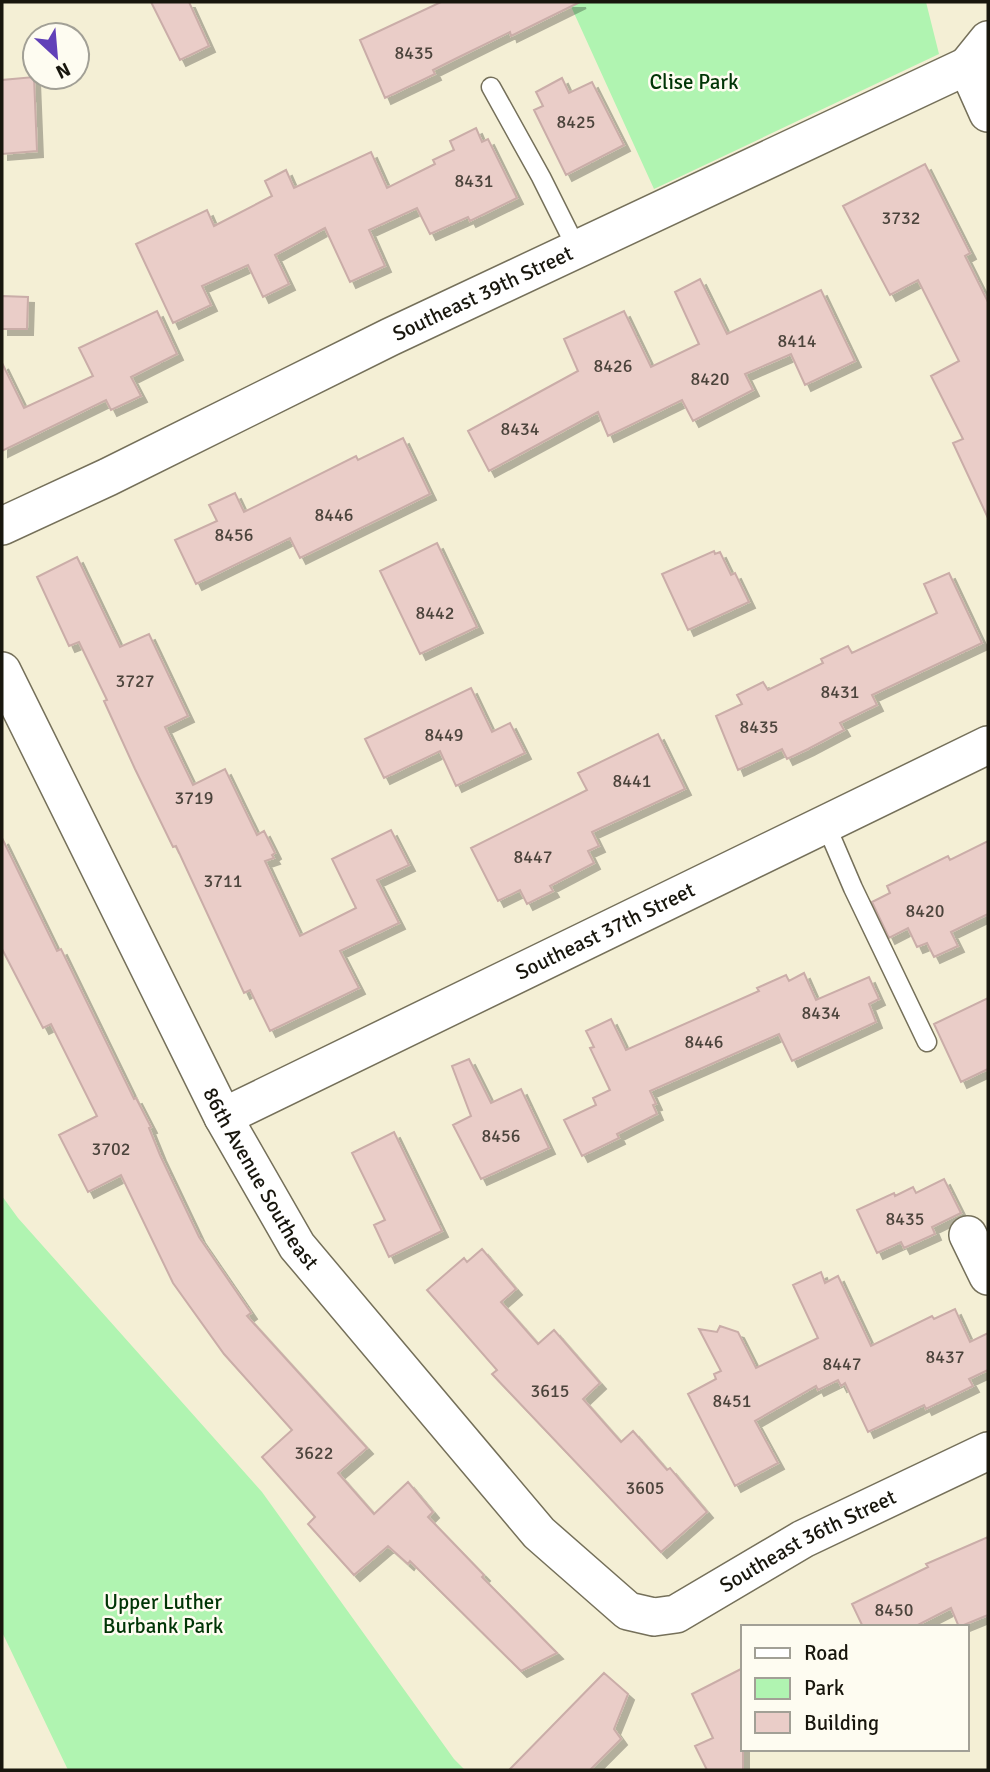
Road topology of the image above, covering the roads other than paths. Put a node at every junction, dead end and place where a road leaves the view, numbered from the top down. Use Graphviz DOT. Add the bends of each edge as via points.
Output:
graph roads {
  1 [pos="978,53"];
  2 [pos="491,87"];
  3 [pos="988,113"];
  4 [pos="577,249"];
  5 [pos="2,526"];
  6 [pos="2,671"];
  7 [pos="988,745"];
  8 [pos="826,825"];
  9 [pos="928,1042"];
  10 [pos="223,1117"];
  11 [pos="968,1236"];
  12 [pos="988,1276"];
  13 [pos="988,1451"];
  14 [pos="628,1611"];
  1 -- 3 [label="street"];
  1 -- 4 [label="street, Southeast 39th Street"];
  2 -- 4 [label="lane"];
  4 -- 5 [label="street, Southeast 39th Street"];
  6 -- 10 [label="street, 86th Avenue Southeast"];
  7 -- 8 [label="street, Southeast 37th Street"];
  8 -- 9 [label="lane"];
  8 -- 10 [label="street, Southeast 37th Street"];
  10 -- 14 [label="street, 86th Avenue Southeast" via="297,1246 539,1533"];
  11 -- 12 [label="street"];
  13 -- 14 [label="street, Southeast 36th Street" via="803,1539 676,1614 654,1617"];
}
